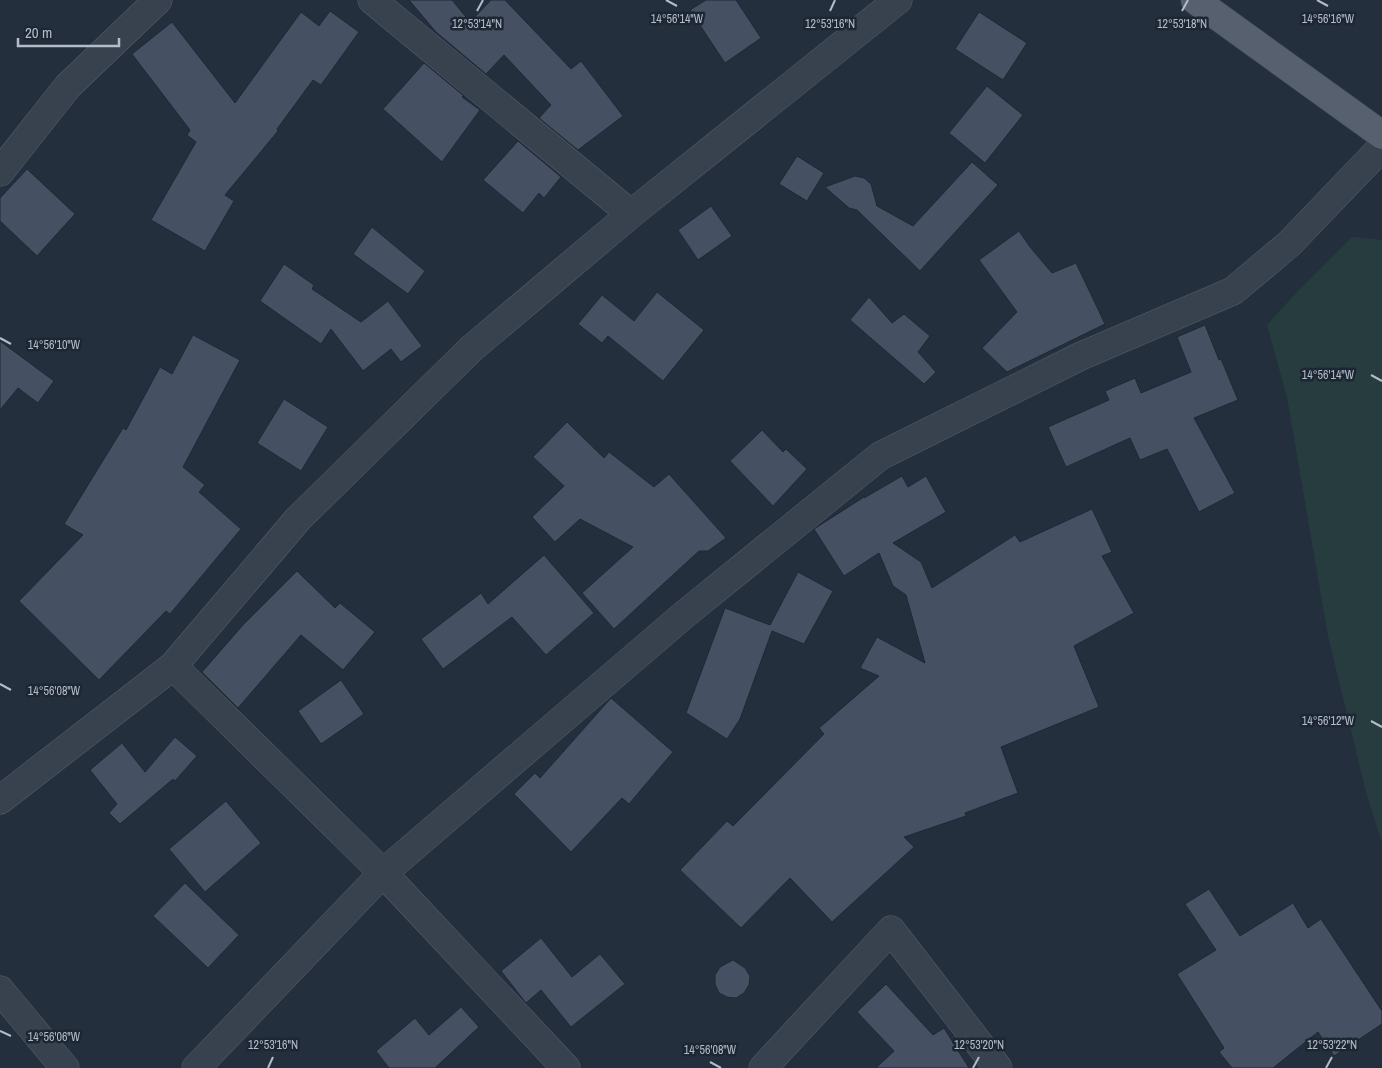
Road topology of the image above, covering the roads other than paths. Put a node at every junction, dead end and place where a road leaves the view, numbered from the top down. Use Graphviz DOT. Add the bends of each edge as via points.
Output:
graph roads {
  1 [pos="158,0"];
  2 [pos="372,0"];
  3 [pos="898,0"];
  4 [pos="1195,0"];
  5 [pos="1382,135"];
  6 [pos="1382,147"];
  7 [pos="0,172"];
  8 [pos="632,214"];
  9 [pos="173,666"];
  10 [pos="0,800"];
  11 [pos="383,873"];
  12 [pos="0,990"];
  13 [pos="65,1068"];
  14 [pos="196,1068"];
  15 [pos="566,1068"];
  16 [pos="763,1068"];
  17 [pos="998,1068"];
  1 -- 7 [label="street" via="68,86"];
  2 -- 8 [label="street"];
  3 -- 8 [label="street"];
  4 -- 5 [label="main road"];
  6 -- 11 [label="street" via="1289,244 1232,292 1081,356 880,456 686,614"];
  8 -- 9 [label="street" via="457,362 298,519"];
  9 -- 10 [label="street"];
  9 -- 11 [label="street"];
  11 -- 14 [label="street"];
  11 -- 15 [label="street"];
  12 -- 13 [label="street"];
  16 -- 17 [label="street" via="891,930"];
}
